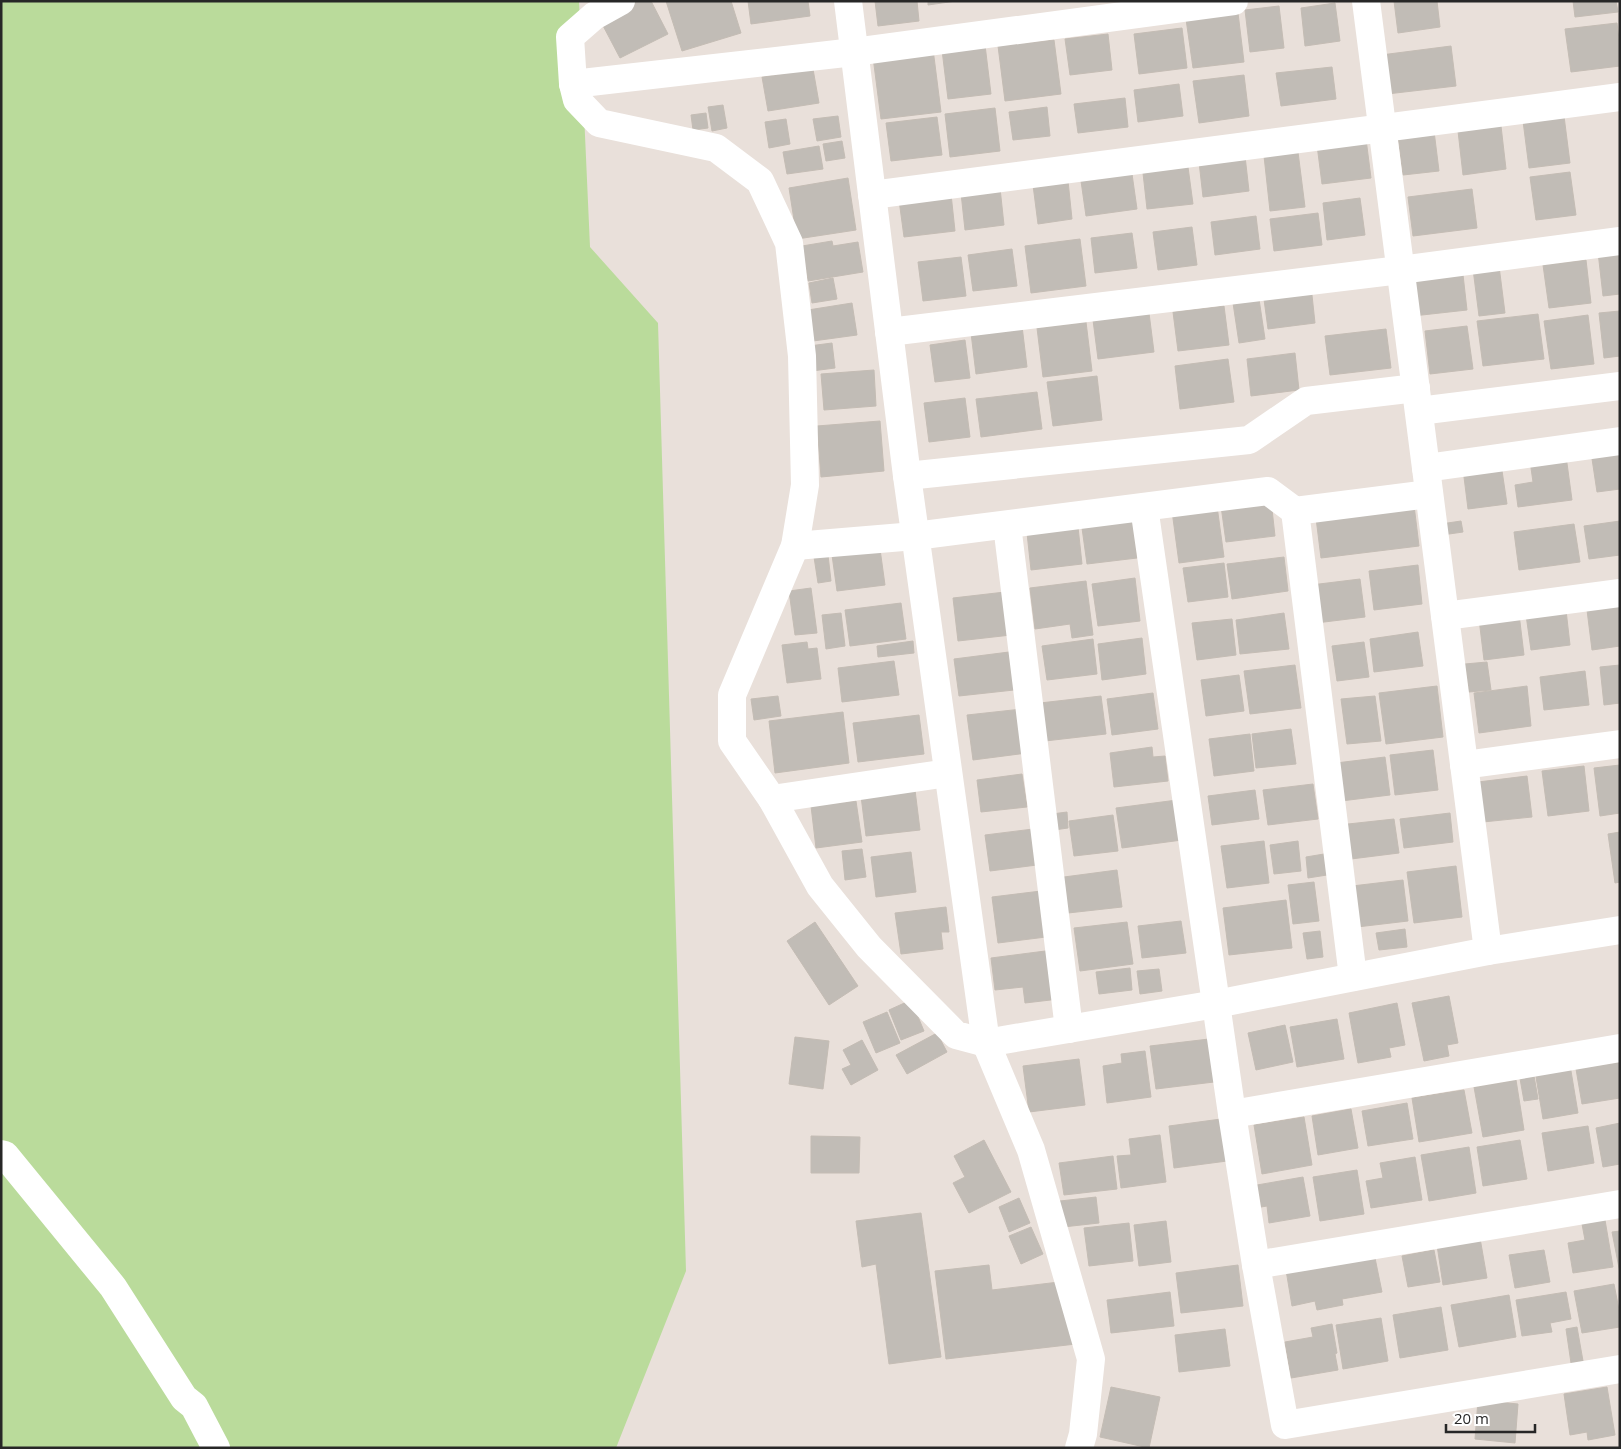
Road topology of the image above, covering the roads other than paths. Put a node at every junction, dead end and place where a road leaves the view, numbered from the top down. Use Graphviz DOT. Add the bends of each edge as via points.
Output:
graph roads {
  1 [pos="621,1"];
  2 [pos="848,1"];
  3 [pos="1234,1"];
  4 [pos="1366,1"];
  5 [pos="854,52"];
  6 [pos="573,84"];
  7 [pos="1620,97"];
  8 [pos="1382,129"];
  9 [pos="872,195"];
  10 [pos="1620,242"];
  11 [pos="1400,270"];
  12 [pos="889,332"];
  13 [pos="1620,386"];
  14 [pos="1417,400"];
  15 [pos="1620,441"];
  16 [pos="906,476"];
  17 [pos="1427,481"];
  18 [pos="1144,507"];
  19 [pos="1295,511"];
  20 [pos="1007,525"];
  21 [pos="915,536"];
  22 [pos="795,546"];
  23 [pos="1620,593"];
  24 [pos="1445,616"];
  25 [pos="1620,744"];
  26 [pos="1464,765"];
  27 [pos="948,773"];
  28 [pos="772,799"];
  29 [pos="1620,930"];
  30 [pos="1488,951"];
  31 [pos="1353,977"];
  32 [pos="1216,1004"];
  33 [pos="1069,1029"];
  34 [pos="986,1044"];
  35 [pos="1620,1048"];
  36 [pos="1232,1114"];
  37 [pos="1,1154"];
  38 [pos="1620,1204"];
  39 [pos="1256,1265"];
  40 [pos="1620,1369"];
  41 [pos="216,1448"];
  42 [pos="1079,1448"];
  1 -- 6 [label="street" via="594,16 570,37"];
  2 -- 5 [label="street"];
  3 -- 5 [label="street"];
  4 -- 8 [label="street"];
  5 -- 6 [label="street"];
  5 -- 9 [label="street"];
  6 -- 22 [label="street" via="577,100 599,123 716,148 760,181 789,243 802,356 805,485"];
  7 -- 8 [label="street"];
  8 -- 9 [label="street"];
  8 -- 11 [label="street"];
  9 -- 12 [label="street"];
  10 -- 11 [label="street"];
  11 -- 12 [label="street"];
  11 -- 14 [label="street"];
  12 -- 16 [label="street"];
  13 -- 14 [label="street"];
  14 -- 16 [label="street" via="1306,400 1249,440"];
  14 -- 17 [label="street"];
  15 -- 17 [label="street"];
  16 -- 21 [label="street"];
  17 -- 19 [label="street"];
  17 -- 24 [label="street"];
  18 -- 19 [label="street" via="1268,491"];
  18 -- 20 [label="street"];
  18 -- 32 [label="street"];
  19 -- 31 [label="street"];
  20 -- 21 [label="street"];
  20 -- 33 [label="street"];
  21 -- 22 [label="street"];
  21 -- 27 [label="street"];
  22 -- 28 [label="street" via="732,695 732,741"];
  23 -- 24 [label="street"];
  24 -- 26 [label="street"];
  25 -- 26 [label="street"];
  26 -- 30 [label="street"];
  27 -- 28 [label="street"];
  27 -- 34 [label="street"];
  28 -- 34 [label="street" via="820,886 868,947 956,1035"];
  29 -- 30 [label="street"];
  30 -- 31 [label="street"];
  31 -- 32 [label="street"];
  32 -- 33 [label="street"];
  32 -- 36 [label="street"];
  33 -- 34 [label="street"];
  34 -- 42 [label="street" via="1031,1150 1091,1358"];
  35 -- 36 [label="street"];
  36 -- 39 [label="street"];
  37 -- 41 [label="street" via="113,1287 184,1398 194,1406"];
  38 -- 39 [label="street"];
  39 -- 40 [label="street" via="1285,1425"];
}
